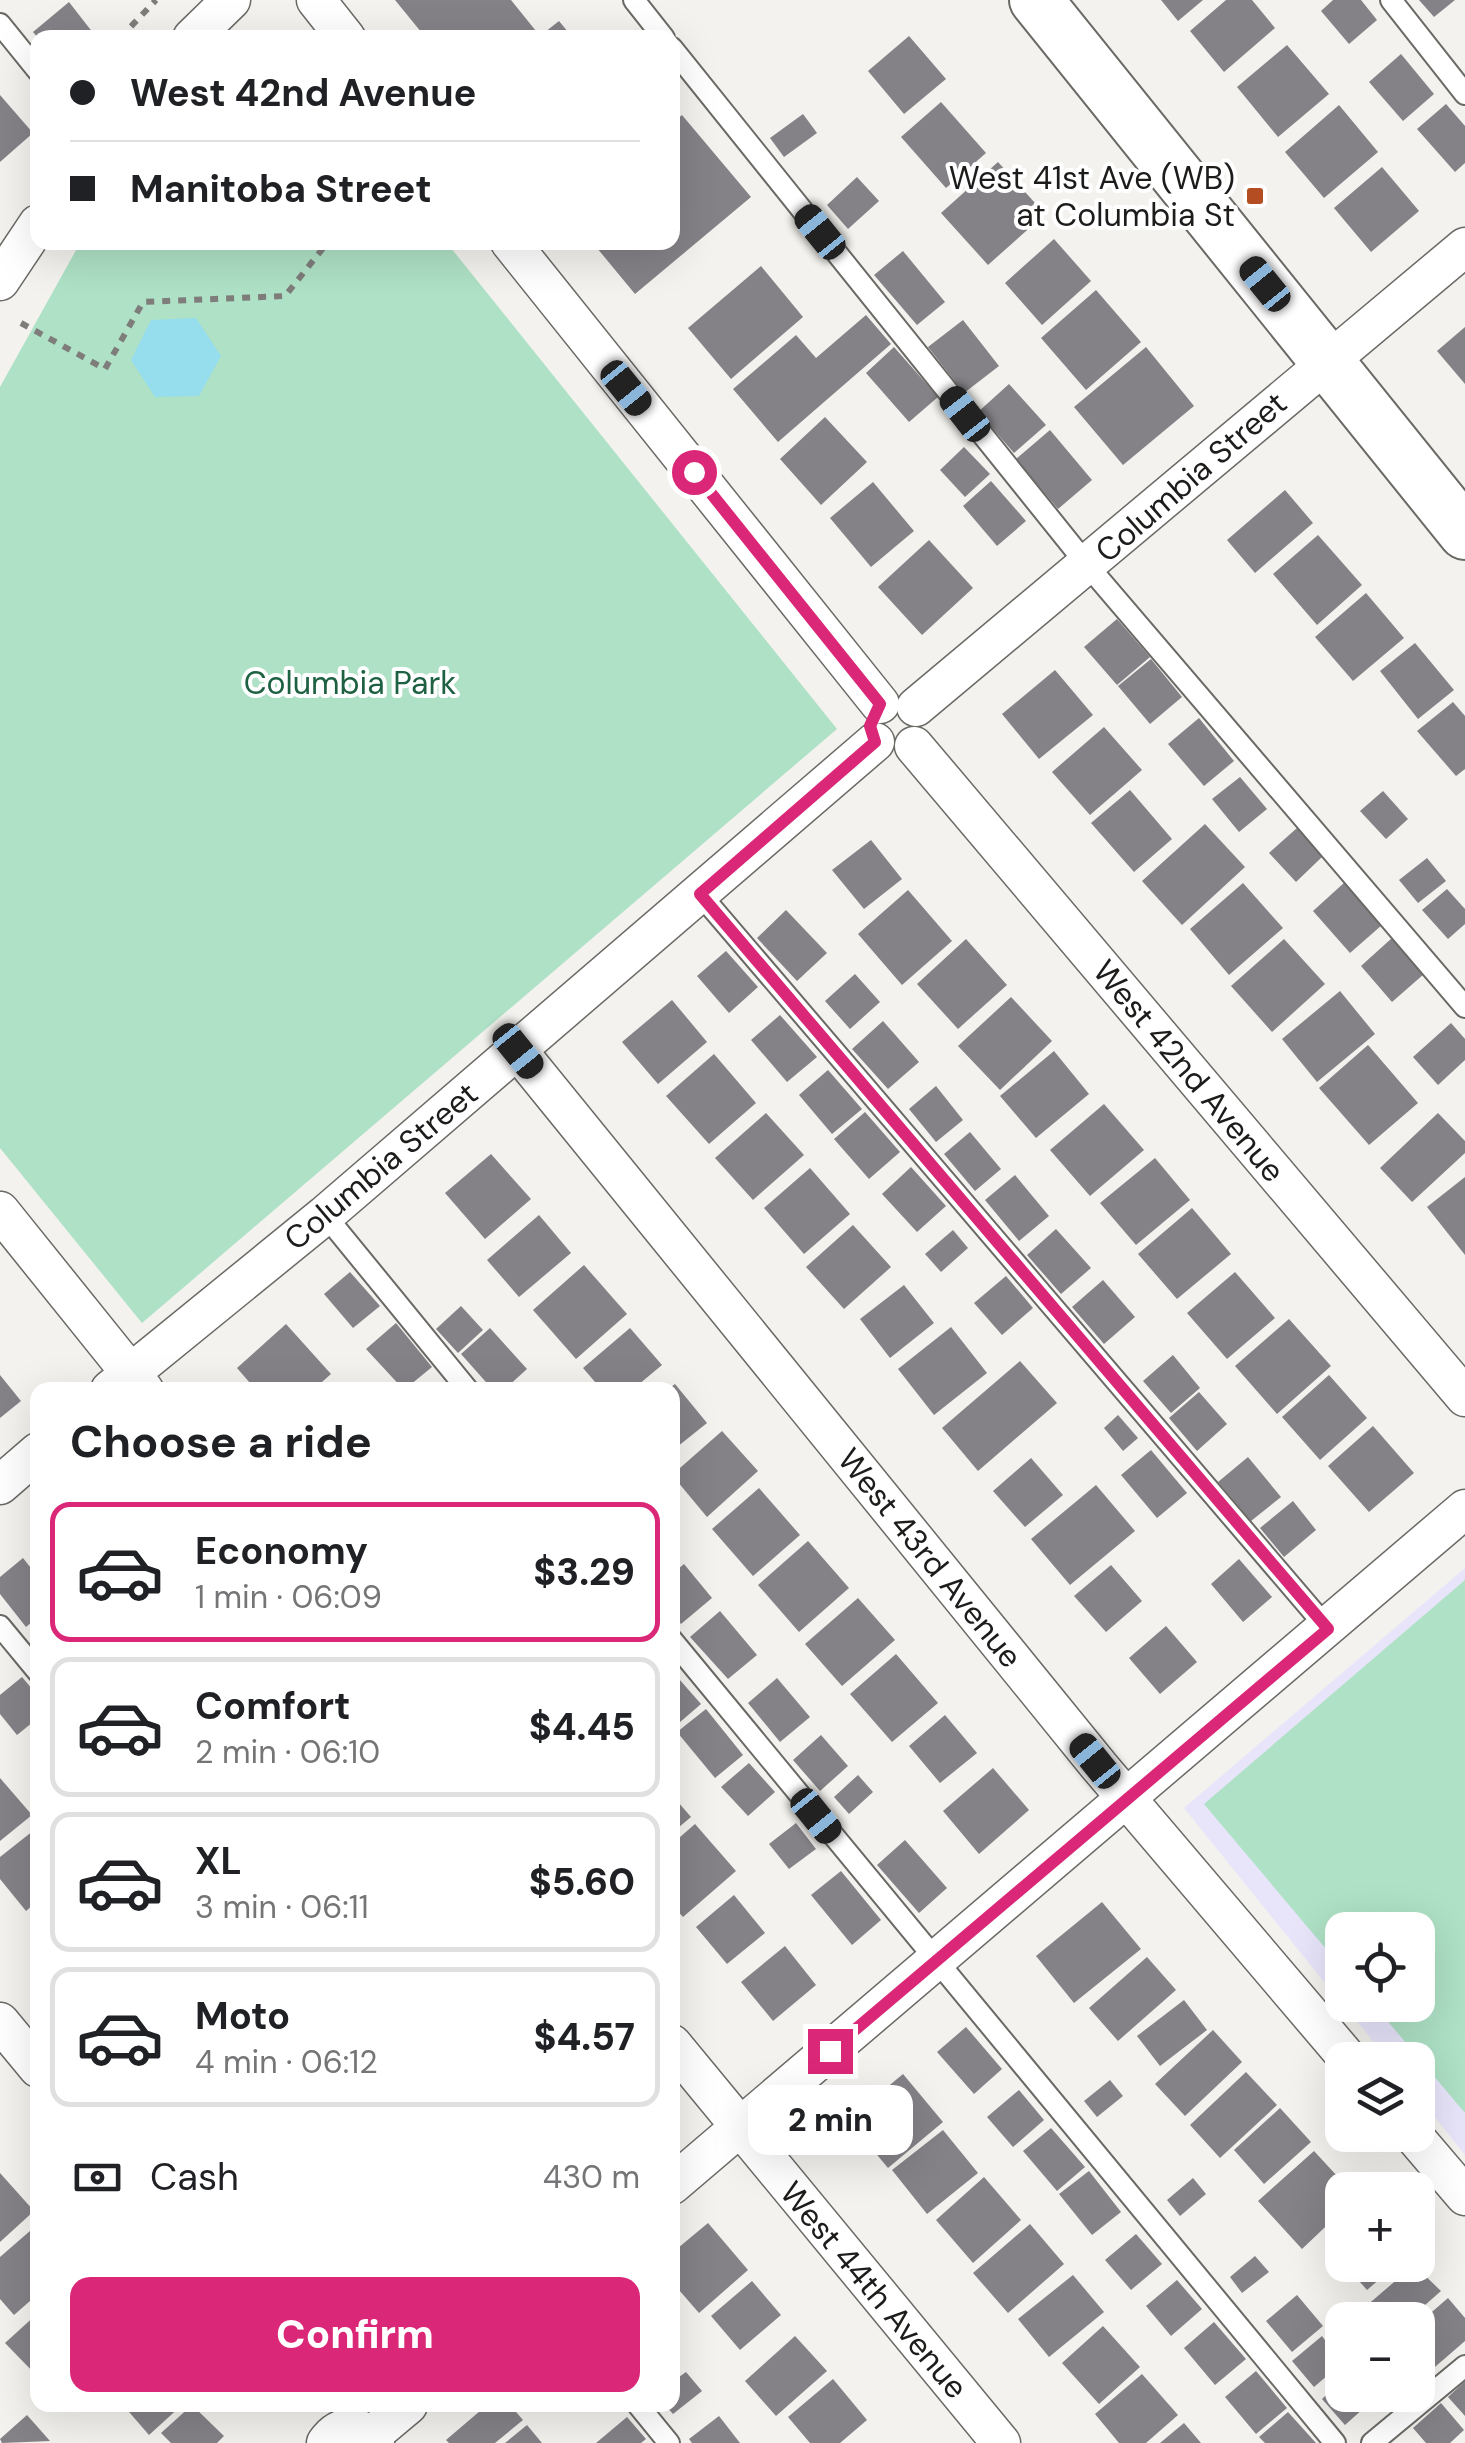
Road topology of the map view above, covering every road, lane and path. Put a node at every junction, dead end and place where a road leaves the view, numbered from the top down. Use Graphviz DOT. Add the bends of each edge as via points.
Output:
graph roads {
  1 [pos="156,0"];
  2 [pos="231,0"];
  3 [pos="316,0"];
  4 [pos="634,0"];
  5 [pos="1036,0"];
  6 [pos="1391,0"];
  7 [pos="0,24"];
  8 [pos="128,30"];
  9 [pos="200,30"];
  10 [pos="340,30"];
  11 [pos="658,30"];
  12 [pos="680,58"];
  13 [pos="30,61"];
  14 [pos="1465,94"];
  15 [pos="30,236"];
  16 [pos="1465,248"];
  17 [pos="322,250"];
  18 [pos="517,250"];
  19 [pos="0,281"];
  20 [pos="20,323"];
  21 [pos="1327,361"];
  22 [pos="1465,532"];
  23 [pos="1088,566"];
  24 [pos="898,706"];
  25 [pos="875,742"];
  26 [pos="914,746"];
  27 [pos="700,894"];
  28 [pos="1465,1007"];
  29 [pos="518,1051"];
  30 [pos="0,1211"];
  31 [pos="325,1216"];
  32 [pos="127,1382"];
  33 [pos="130,1382"];
  34 [pos="461,1382"];
  35 [pos="1465,1397"];
  36 [pos="30,1459"];
  37 [pos="0,1485"];
  38 [pos="1465,1509"];
  39 [pos="0,1626"];
  40 [pos="1328,1629"];
  41 [pos="680,1650"];
  42 [pos="30,1662"];
  43 [pos="1127,1799"];
  44 [pos="936,1962"];
  45 [pos="0,2022"];
  46 [pos="1334,2042"];
  47 [pos="680,2054"];
  48 [pos="30,2058"];
  49 [pos="740,2128"];
  50 [pos="1427,2152"];
  51 [pos="680,2178"];
  52 [pos="1465,2196"];
  53 [pos="1465,2366"];
  54 [pos="391,2412"];
  55 [pos="644,2412"];
  56 [pos="344,2432"];
  57 [pos="668,2443"];
  58 [pos="1001,2443"];
  59 [pos="1335,2443"];
  60 [pos="1372,2443"];
  1 -- 8 [label="path"];
  2 -- 9 [label="street"];
  3 -- 10 [label="street"];
  4 -- 11 [label="lane"];
  5 -- 21 [label="main road"];
  6 -- 14 [label="lane"];
  7 -- 13 [label="lane"];
  12 -- 23 [label="lane"];
  15 -- 19 [label="street"];
  16 -- 21 [label="street, Columbia Street"];
  17 -- 20 [label="path" via="285,296 143,302 105,369"];
  18 -- 24 [label="street"];
  21 -- 22 [label="main road"];
  21 -- 23 [label="street, Columbia Street"];
  23 -- 24 [label="street, Columbia Street"];
  23 -- 28 [label="lane"];
  24 -- 25 [label="street" via="870,726"];
  24 -- 26 [label="street" via="923,731"];
  25 -- 26 [label="street" via="898,752"];
  25 -- 27 [label="street, Columbia Street"];
  26 -- 35 [label="street, West 42nd Avenue"];
  27 -- 29 [label="street, Columbia Street"];
  27 -- 40 [label="lane"];
  29 -- 31 [label="street, Columbia Street"];
  29 -- 43 [label="street, West 43rd Avenue"];
  30 -- 32 [label="street"];
  31 -- 33 [label="street, Columbia Street"];
  31 -- 34 [label="lane"];
  36 -- 37 [label="street"];
  38 -- 40 [label="street"];
  39 -- 42 [label="lane"];
  40 -- 43 [label="street"];
  41 -- 44 [label="lane"];
  43 -- 44 [label="street"];
  43 -- 46 [label="street, West 43rd Avenue"];
  44 -- 49 [label="street"];
  44 -- 59 [label="lane"];
  45 -- 48 [label="street"];
  47 -- 49 [label="street, West 44th Avenue"];
  49 -- 51 [label="street"];
  49 -- 58 [label="street, West 44th Avenue"];
  50 -- 52 [label="street"];
  53 -- 60 [label="lane"];
  54 -- 56 [label="street"];
  55 -- 57 [label="lane"];
}
